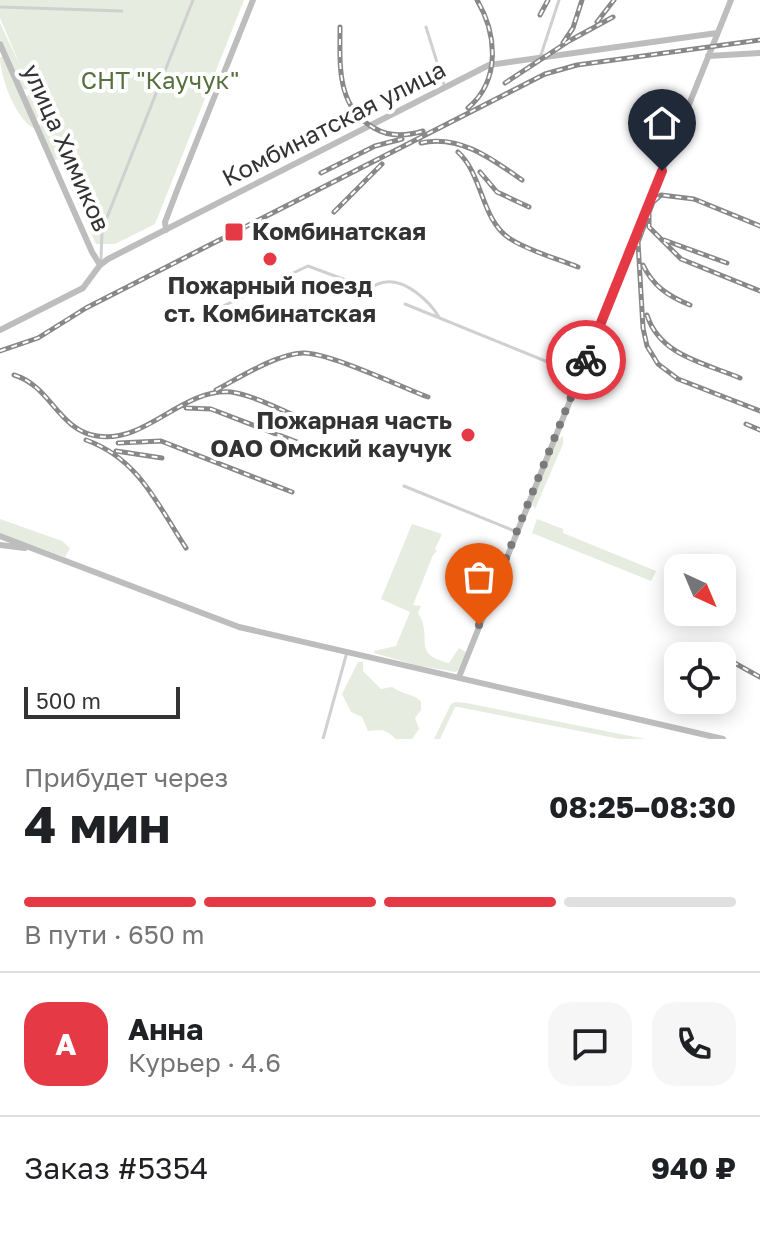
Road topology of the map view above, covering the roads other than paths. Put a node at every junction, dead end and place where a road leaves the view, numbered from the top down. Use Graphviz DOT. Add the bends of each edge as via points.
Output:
graph roads {
  1 [pos="193,0"];
  2 [pos="253,0"];
  3 [pos="559,0"];
  4 [pos="731,0"];
  5 [pos="0,7"];
  6 [pos="122,11"];
  7 [pos="426,27"];
  8 [pos="717,33"];
  9 [pos="1,48"];
  10 [pos="760,53"];
  11 [pos="708,56"];
  12 [pos="540,58"];
  13 [pos="445,88"];
  14 [pos="166,230"];
  15 [pos="100,265"];
  16 [pos="405,304"];
  17 [pos="221,307"];
  18 [pos="439,317"];
  19 [pos="0,330"];
  20 [pos="580,375"];
  21 [pos="404,486"];
  22 [pos="517,532"];
  23 [pos="0,536"];
  24 [pos="0,545"];
  25 [pos="33,549"];
  26 [pos="347,652"];
  27 [pos="464,664"];
  28 [pos="446,674"];
  29 [pos="459,677"];
  30 [pos="473,681"];
  31 [pos="323,739"];
  32 [pos="723,739"];
  1 -- 15 [label="street" via="102,230"];
  2 -- 14 [label="main road"];
  3 -- 12 [label="street"];
  4 -- 8 [label="main road"];
  5 -- 6 [label="street"];
  7 -- 13 [label="street"];
  8 -- 11 [label="main road"];
  8 -- 12 [label="main road, Комбинатская улица"];
  9 -- 15 [label="main road, улица Химиков"];
  10 -- 11 [label="main road"];
  11 -- 20 [label="main road"];
  12 -- 13 [label="main road, Комбинатская улица" via="489,65"];
  13 -- 14 [label="main road, Комбинатская улица"];
  14 -- 15 [label="main road, Комбинатская улица"];
  15 -- 19 [label="main road, Комбинатская улица" via="83,288"];
  16 -- 18 [label="street"];
  17 -- 18 [label="street" via="308,266 367,288 399,284 418,294"];
  18 -- 20 [label="street"];
  20 -- 22 [label="main road"];
  21 -- 22 [label="street"];
  22 -- 27 [label="main road"];
  23 -- 25 [label="main road"];
  24 -- 25 [label="main road"];
  25 -- 26 [label="main road" via="226,623"];
  26 -- 28 [label="main road"];
  26 -- 31 [label="street"];
  27 -- 28 [label="main road" via="457,673"];
  27 -- 29 [label="main road"];
  27 -- 30 [label="main road" via="464,673"];
  28 -- 29 [label="main road"];
  29 -- 30 [label="main road"];
  30 -- 32 [label="main road"];
}
